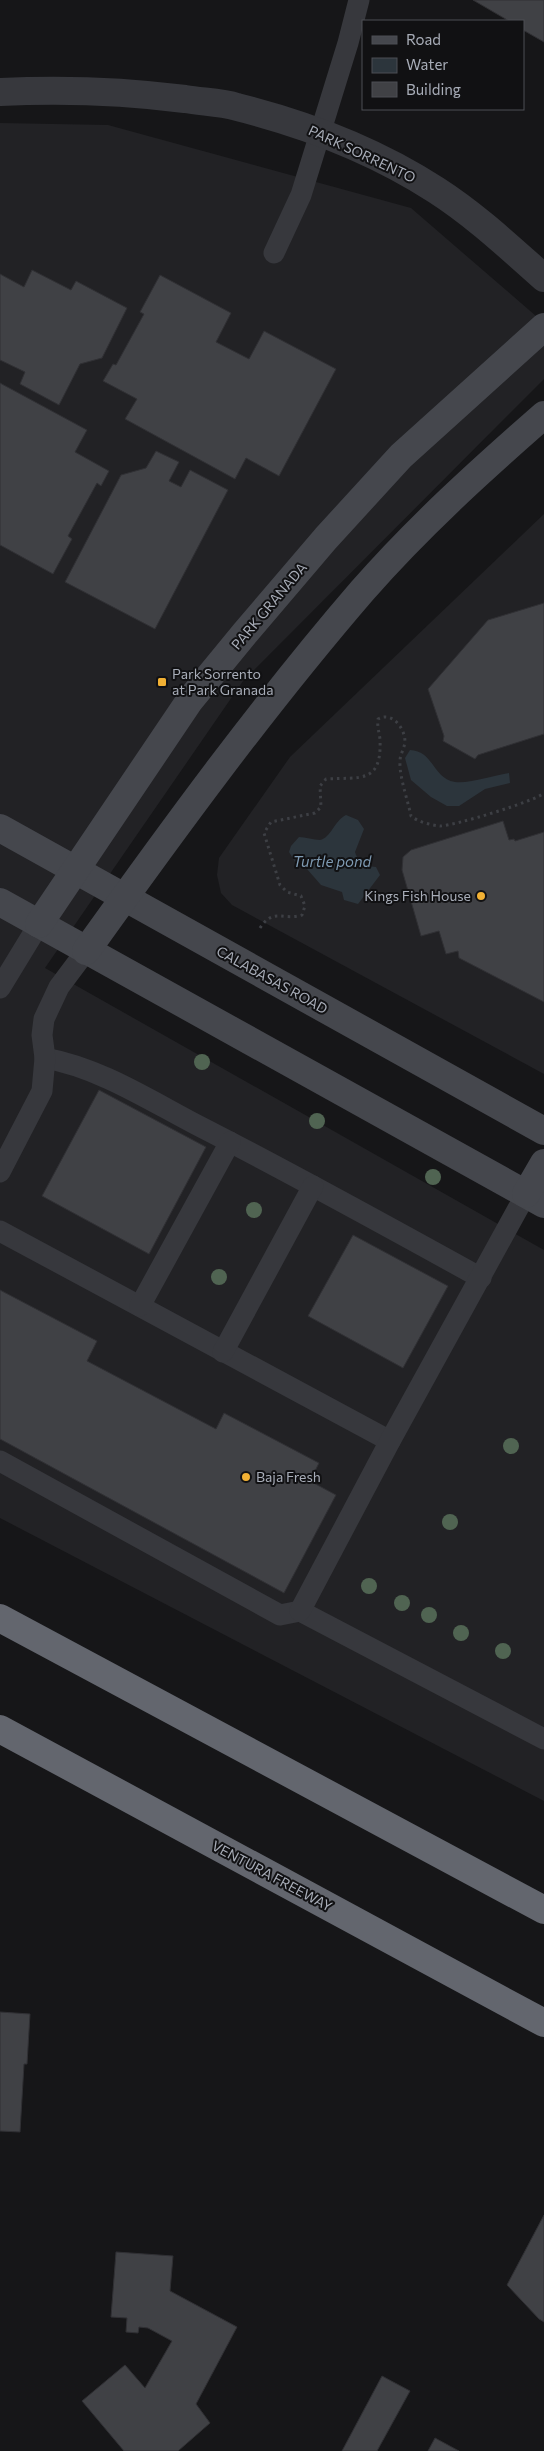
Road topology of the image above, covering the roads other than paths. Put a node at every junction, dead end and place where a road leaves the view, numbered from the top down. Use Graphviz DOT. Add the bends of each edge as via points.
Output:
graph roads {
  1 [pos="359,0"];
  2 [pos="0,92"];
  3 [pos="321,133"];
  4 [pos="274,252"];
  5 [pos="544,278"];
  6 [pos="544,327"];
  7 [pos="544,415"];
  8 [pos="0,828"];
  9 [pos="74,869"];
  10 [pos="124,898"];
  11 [pos="0,902"];
  12 [pos="40,924"];
  13 [pos="86,951"];
  14 [pos="0,988"];
  15 [pos="46,1058"];
  16 [pos="544,1131"];
  17 [pos="230,1142"];
  18 [pos="544,1163"];
  19 [pos="0,1172"];
  20 [pos="313,1186"];
  21 [pos="535,1199"];
  22 [pos="0,1231"];
  23 [pos="481,1278"];
  24 [pos="140,1306"];
  25 [pos="223,1352"];
  26 [pos="390,1441"];
  27 [pos="0,1461"];
  28 [pos="300,1611"];
  29 [pos="0,1618"];
  30 [pos="0,1728"];
  31 [pos="544,1740"];
  32 [pos="544,1910"];
  33 [pos="544,2022"];
  1 -- 3 [label="lane"];
  2 -- 3 [label="street, PARK SORRENTO" via="70,89 145,94 236,106"];
  3 -- 4 [label="lane" via="301,195"];
  3 -- 5 [label="street, PARK SORRENTO" via="384,161 435,189 487,226"];
  6 -- 9 [label="street, PARK GRANADA" via="401,456 314,552 190,700"];
  7 -- 10 [label="street" via="466,484 362,591 238,742"];
  8 -- 9 [label="street, CALABASAS ROAD"];
  9 -- 10 [label="street, CALABASAS ROAD"];
  9 -- 12 [label="street, PARK GRANADA"];
  10 -- 13 [label="street"];
  10 -- 16 [label="street, CALABASAS ROAD"];
  11 -- 12 [label="street"];
  12 -- 13 [label="street"];
  12 -- 14 [label="lane"];
  13 -- 15 [label="lane" via="59,987 44,1019 42,1035"];
  13 -- 21 [label="street"];
  15 -- 17 [label="lane" via="67,1062 109,1079"];
  15 -- 19 [label="lane" via="42,1091"];
  17 -- 20 [label="lane"];
  17 -- 24 [label="lane"];
  18 -- 21 [label="street"];
  20 -- 23 [label="lane"];
  20 -- 25 [label="lane"];
  21 -- 23 [label="lane"];
  22 -- 24 [label="lane"];
  23 -- 26 [label="lane"];
  24 -- 25 [label="lane"];
  25 -- 26 [label="lane"];
  26 -- 28 [label="lane"];
  27 -- 28 [label="lane" via="280,1615"];
  28 -- 31 [label="lane"];
  29 -- 32 [label="highway"];
  30 -- 33 [label="highway, VENTURA FREEWAY"];
}
